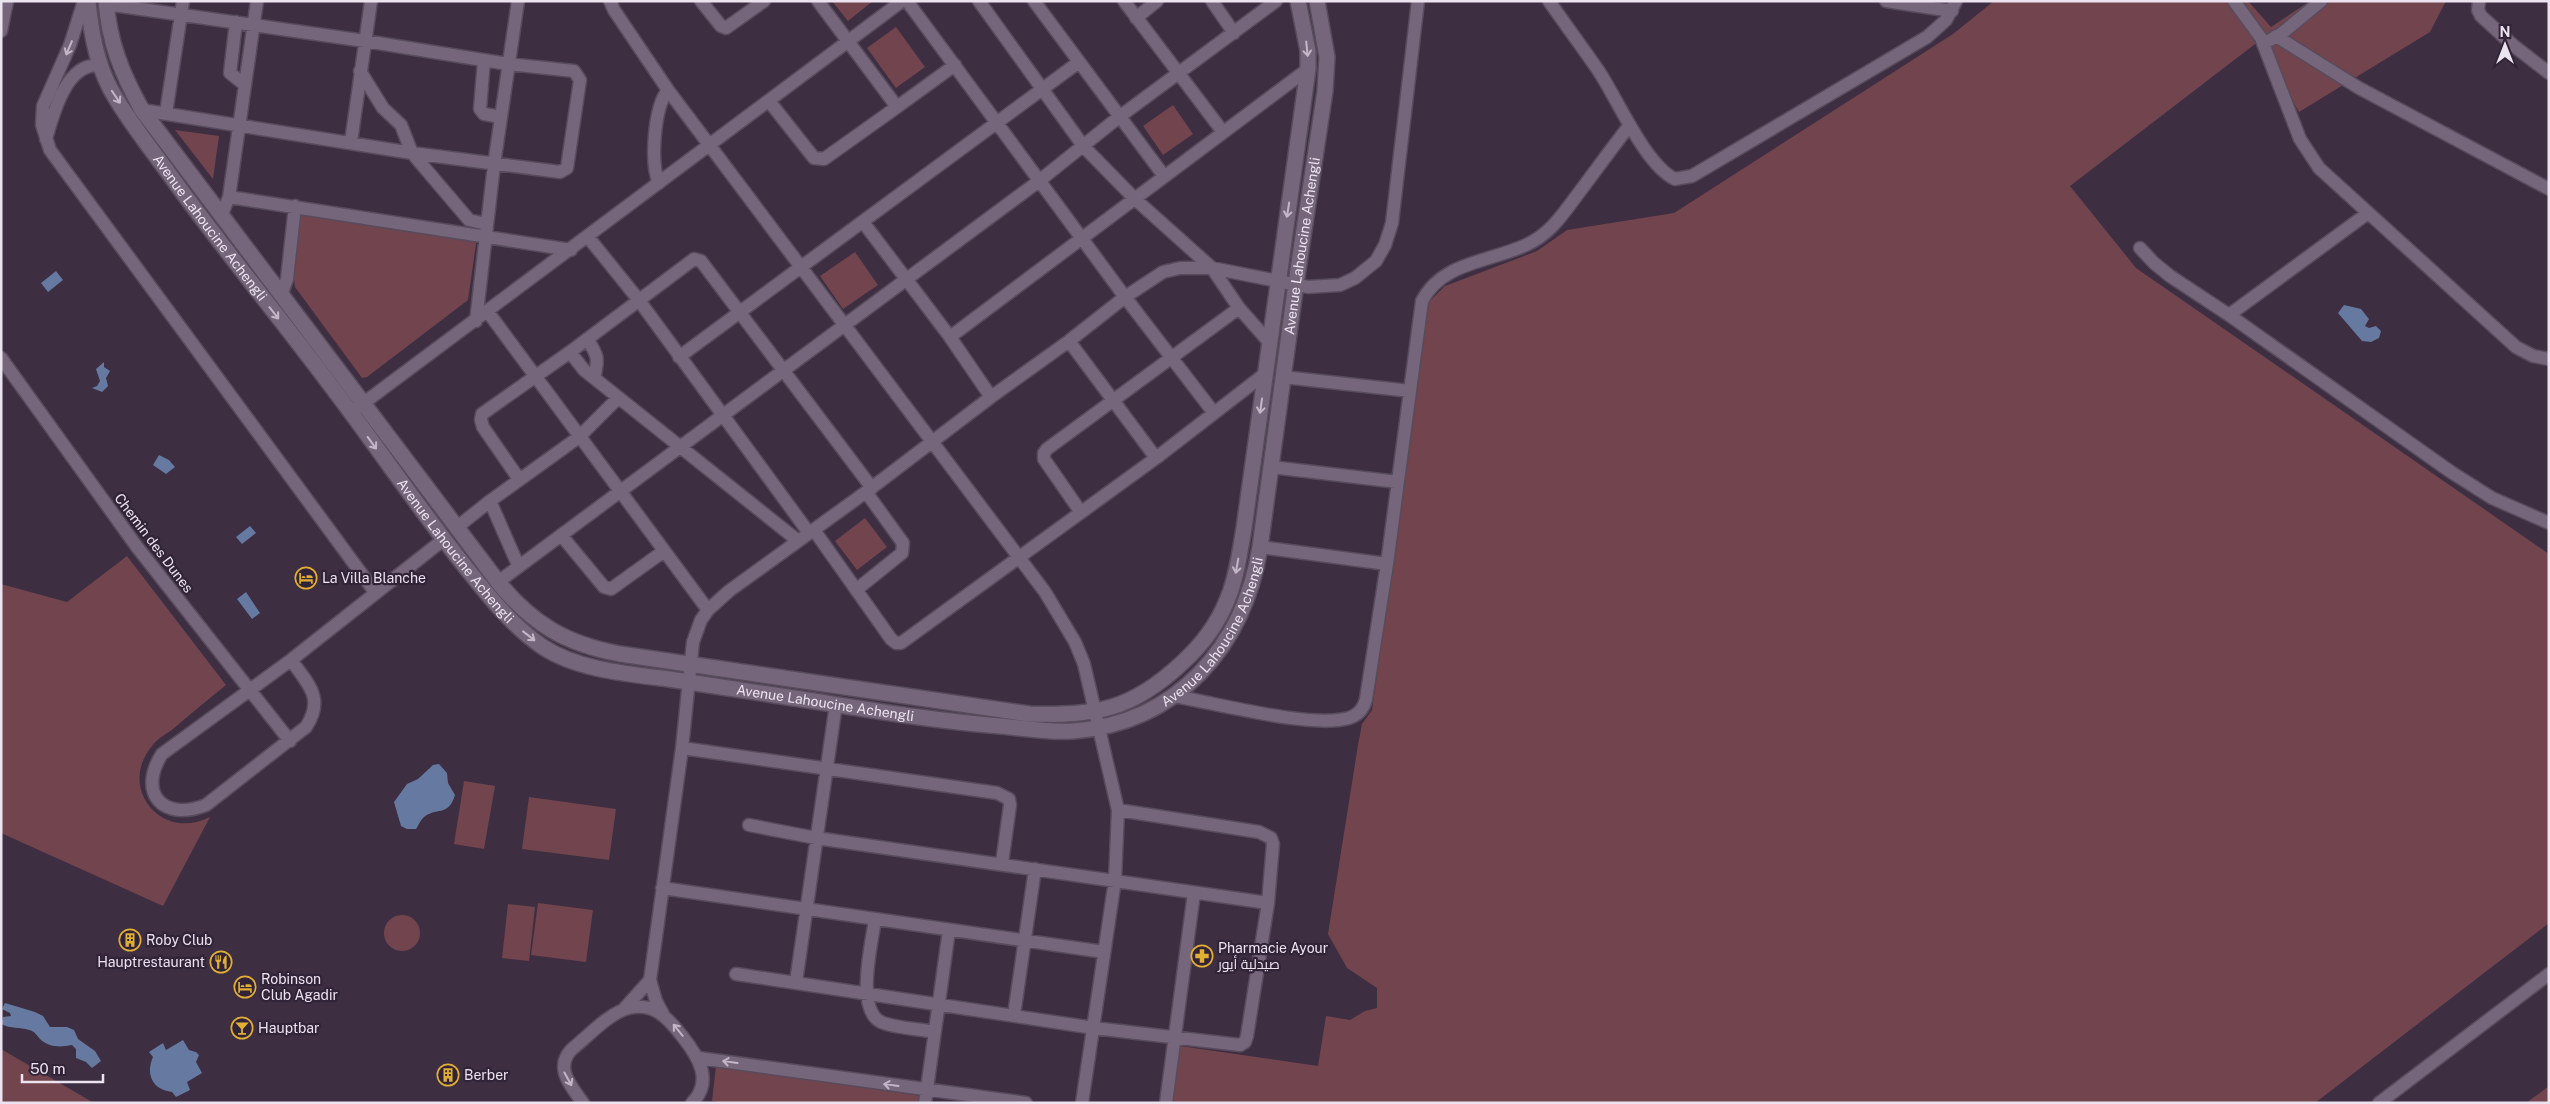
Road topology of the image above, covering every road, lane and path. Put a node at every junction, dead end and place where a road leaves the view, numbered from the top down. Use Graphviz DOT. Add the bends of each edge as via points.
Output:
graph roads {
  1 [pos="8,1"];
  2 [pos="84,1"];
  3 [pos="88,1"];
  4 [pos="183,1"];
  5 [pos="258,1"];
  6 [pos="371,1"];
  7 [pos="518,1"];
  8 [pos="610,1"];
  9 [pos="701,1"];
  10 [pos="764,1"];
  11 [pos="818,1"];
  12 [pos="902,1"];
  13 [pos="907,1"];
  14 [pos="979,1"];
  15 [pos="1124,1"];
  16 [pos="1157,1"];
  17 [pos="1212,1"];
  18 [pos="1276,1"];
  19 [pos="1298,1"];
  20 [pos="1317,1"];
  21 [pos="1418,1"];
  22 [pos="1549,1"];
  23 [pos="1886,1"];
  24 [pos="2234,1"];
  25 [pos="2321,1"];
  26 [pos="2479,1"];
  27 [pos="1036,2"];
  28 [pos="106,3"];
  29 [pos="1954,6"];
  30 [pos="181,15"];
  31 [pos="1136,18"];
  32 [pos="236,22"];
  33 [pos="253,24"];
  34 [pos="1,32"];
  35 [pos="1234,33"];
  36 [pos="2276,36"];
  37 [pos="366,41"];
  38 [pos="847,42"];
  39 [pos="2263,43"];
  40 [pos="484,60"];
  41 [pos="1079,62"];
  42 [pos="508,64"];
  43 [pos="955,65"];
  44 [pos="101,66"];
  45 [pos="1308,70"];
  46 [pos="360,71"];
  47 [pos="2549,73"];
  48 [pos="1178,74"];
  49 [pos="245,85"];
  50 [pos="668,90"];
  51 [pos="1043,90"];
  52 [pos="769,101"];
  53 [pos="897,107"];
  54 [pos="142,110"];
  55 [pos="166,113"];
  56 [pos="501,117"];
  57 [pos="1119,117"];
  58 [pos="998,122"];
  59 [pos="1630,125"];
  60 [pos="240,126"];
  61 [pos="1223,132"];
  62 [pos="46,139"];
  63 [pos="351,142"];
  64 [pos="710,145"];
  65 [pos="1084,147"];
  66 [pos="412,153"];
  67 [pos="494,165"];
  68 [pos="1164,176"];
  69 [pos="1039,181"];
  70 [pos="659,182"];
  71 [pos="2549,189"];
  72 [pos="230,197"];
  73 [pos="1135,199"];
  74 [pos="294,206"];
  75 [pos="2368,213"];
  76 [pos="222,214"];
  77 [pos="863,222"];
  78 [pos="486,230"];
  79 [pos="588,237"];
  80 [pos="1083,239"];
  81 [pos="2140,248"];
  82 [pos="571,250"];
  83 [pos="801,268"];
  84 [pos="1212,268"];
  85 [pos="906,279"];
  86 [pos="1278,279"];
  87 [pos="1296,284"];
  88 [pos="282,293"];
  89 [pos="1125,296"];
  90 [pos="638,299"];
  91 [pos="1239,308"];
  92 [pos="488,312"];
  93 [pos="740,312"];
  94 [pos="2229,315"];
  95 [pos="476,321"];
  96 [pos="843,324"];
  97 [pos="950,337"];
  98 [pos="587,339"];
  99 [pos="1069,341"];
  100 [pos="1269,342"];
  101 [pos="570,352"];
  102 [pos="679,357"];
  103 [pos="1,358"];
  104 [pos="1172,358"];
  105 [pos="2549,359"];
  106 [pos="784,370"];
  107 [pos="1266,373"];
  108 [pos="534,377"];
  109 [pos="594,378"];
  110 [pos="1283,378"];
  111 [pos="1410,391"];
  112 [pos="991,397"];
  113 [pos="618,398"];
  114 [pos="1112,401"];
  115 [pos="364,403"];
  116 [pos="351,413"];
  117 [pos="1214,413"];
  118 [pos="722,417"];
  119 [pos="579,437"];
  120 [pos="932,442"];
  121 [pos="679,448"];
  122 [pos="1156,458"];
  123 [pos="1271,467"];
  124 [pos="519,479"];
  125 [pos="1398,482"];
  126 [pos="869,490"];
  127 [pos="620,492"];
  128 [pos="490,501"];
  129 [pos="1080,511"];
  130 [pos="2549,523"];
  131 [pos="456,528"];
  132 [pos="811,532"];
  133 [pos="561,535"];
  134 [pos="442,540"];
  135 [pos="797,540"];
  136 [pos="1260,547"];
  137 [pos="664,551"];
  138 [pos="1019,557"];
  139 [pos="1387,564"];
  140 [pos="518,565"];
  141 [pos="498,582"];
  142 [pos="856,590"];
  143 [pos="375,592"];
  144 [pos="708,610"];
  145 [pos="291,660"];
  146 [pos="692,665"];
  147 [pos="690,683"];
  148 [pos="249,692"];
  149 [pos="1173,696"];
  150 [pos="836,704"];
  151 [pos="1096,711"];
  152 [pos="1100,726"];
  153 [pos="290,741"];
  154 [pos="682,748"];
  155 [pos="827,770"];
  156 [pos="1118,810"];
  157 [pos="749,825"];
  158 [pos="816,838"];
  159 [pos="1002,863"];
  160 [pos="1035,869"];
  161 [pos="1115,880"];
  162 [pos="662,888"];
  163 [pos="1194,893"];
  164 [pos="1268,903"];
  165 [pos="807,909"];
  166 [pos="875,919"];
  167 [pos="948,930"];
  168 [pos="1024,940"];
  169 [pos="1104,952"];
  170 [pos="736,974"];
  171 [pos="2549,974"];
  172 [pos="650,980"];
  173 [pos="796,982"];
  174 [pos="865,994"];
  175 [pos="938,1005"];
  176 [pos="624,1009"];
  177 [pos="663,1014"];
  178 [pos="1014,1014"];
  179 [pos="1094,1028"];
  180 [pos="934,1032"];
  181 [pos="1174,1038"];
  182 [pos="699,1058"];
  183 [pos="927,1090"];
  184 [pos="696,1102"];
  185 [pos="583,1103"];
  186 [pos="925,1103"];
  187 [pos="1026,1103"];
  188 [pos="1082,1103"];
  189 [pos="1166,1103"];
  190 [pos="2379,1103"];
  1 -- 34 [label="street"];
  2 -- 62 [label="street, one-way" via="70,45 43,106 42,125"];
  3 -- 44 [label="street, Avenue Lahoucine Achengli" via="92,34"];
  4 -- 30 [label="street"];
  5 -- 33 [label="street"];
  6 -- 37 [label="street"];
  7 -- 42 [label="street"];
  8 -- 50 [label="street"];
  9 -- 10 [label="street" via="726,28"];
  11 -- 38 [label="street"];
  12 -- 38 [label="street"];
  13 -- 43 [label="street"];
  14 -- 51 [label="street"];
  15 -- 31 [label="street"];
  16 -- 31 [label="street"];
  17 -- 35 [label="street"];
  18 -- 35 [label="street"];
  19 -- 45 [label="street, Avenue Lahoucine Achengli, one-way"];
  20 -- 87 [label="street, Avenue Lahoucine Achengli" via="1326,40 1326,74"];
  21 -- 87 [label="street" via="1392,223 1382,253 1370,268 1340,285 1308,287"];
  22 -- 59 [label="street" via="1599,72"];
  23 -- 29 [label="street"];
  24 -- 39 [label="street"];
  25 -- 36 [label="street"];
  26 -- 47 [label="street" via="2481,16"];
  27 -- 41 [label="street"];
  28 -- 30 [label="street"];
  28 -- 54 [label="street, Avenue Lahoucine Achengli" via="120,69"];
  29 -- 59 [label="street" via="1941,26 1927,37 1683,179 1675,179 1663,172"];
  30 -- 32 [label="street"];
  30 -- 55 [label="street"];
  31 -- 48 [label="street"];
  32 -- 33 [label="street"];
  32 -- 49 [label="street" via="230,73"];
  33 -- 37 [label="street"];
  33 -- 49 [label="street"];
  35 -- 48 [label="street"];
  36 -- 39 [label="street"];
  36 -- 71 [label="street" via="2358,88"];
  37 -- 40 [label="street"];
  37 -- 46 [label="street"];
  38 -- 52 [label="street"];
  38 -- 53 [label="street"];
  39 -- 75 [label="street" via="2300,140 2309,155"];
  40 -- 42 [label="street"];
  40 -- 56 [label="street" via="480,109 484,114"];
  41 -- 51 [label="street"];
  41 -- 57 [label="street"];
  42 -- 56 [label="street"];
  42 -- 67 [label="street" via="574,72 580,80 565,171"];
  43 -- 53 [label="street"];
  43 -- 58 [label="street"];
  44 -- 62 [label="street" via="85,67 73,77 55,109"];
  44 -- 116 [label="street, Avenue Lahoucine Achengli, one-way" via="112,91 206,225"];
  45 -- 61 [label="street"];
  45 -- 86 [label="street, Avenue Lahoucine Achengli, one-way"];
  46 -- 63 [label="street"];
  46 -- 66 [label="street" via="383,108 401,125"];
  48 -- 57 [label="street"];
  48 -- 61 [label="street"];
  49 -- 60 [label="street"];
  50 -- 64 [label="street"];
  50 -- 70 [label="street" via="660,105 653,161"];
  51 -- 58 [label="street"];
  51 -- 65 [label="street"];
  52 -- 53 [label="street" via="814,158 819,160"];
  52 -- 64 [label="street"];
  54 -- 55 [label="street"];
  54 -- 76 [label="street, Avenue Lahoucine Achengli"];
  55 -- 60 [label="street"];
  56 -- 67 [label="street"];
  57 -- 65 [label="street"];
  57 -- 68 [label="street"];
  58 -- 69 [label="street"];
  58 -- 77 [label="street"];
  59 -- 111 [label="street" via="1557,224 1544,235 1438,278 1427,290 1422,301"];
  60 -- 63 [label="street"];
  60 -- 72 [label="street"];
  61 -- 68 [label="street"];
  62 -- 143 [label="street" via="55,159"];
  63 -- 66 [label="street"];
  64 -- 70 [label="street"];
  64 -- 83 [label="street"];
  65 -- 69 [label="street"];
  65 -- 73 [label="street"];
  66 -- 67 [label="street"];
  66 -- 78 [label="street" via="469,220"];
  67 -- 78 [label="street"];
  68 -- 73 [label="street"];
  69 -- 80 [label="street"];
  69 -- 85 [label="street"];
  70 -- 79 [label="street"];
  72 -- 74 [label="street"];
  72 -- 76 [label="street"];
  73 -- 80 [label="street"];
  73 -- 84 [label="street"];
  74 -- 78 [label="street"];
  74 -- 88 [label="street" via="287,280"];
  75 -- 94 [label="street"];
  75 -- 105 [label="street" via="2516,347 2533,356"];
  76 -- 88 [label="street, Avenue Lahoucine Achengli"];
  77 -- 83 [label="street"];
  77 -- 85 [label="street"];
  78 -- 82 [label="street"];
  78 -- 95 [label="street"];
  79 -- 82 [label="street"];
  79 -- 90 [label="street"];
  80 -- 89 [label="street"];
  80 -- 97 [label="street"];
  81 -- 94 [label="street" via="2170,276"];
  82 -- 92 [label="street"];
  83 -- 93 [label="street"];
  83 -- 96 [label="street"];
  84 -- 86 [label="street"];
  84 -- 89 [label="street" via="1180,268 1164,272"];
  84 -- 91 [label="street"];
  85 -- 96 [label="street"];
  85 -- 97 [label="street"];
  86 -- 87 [label="street"];
  86 -- 100 [label="street, Avenue Lahoucine Achengli"];
  87 -- 110 [label="street, Avenue Lahoucine Achengli"];
  88 -- 115 [label="street, Avenue Lahoucine Achengli"];
  89 -- 99 [label="street"];
  89 -- 104 [label="street"];
  90 -- 93 [label="street" via="690,260 697,259"];
  90 -- 98 [label="street"];
  90 -- 102 [label="street"];
  91 -- 100 [label="street"];
  91 -- 104 [label="street"];
  92 -- 95 [label="street"];
  92 -- 108 [label="street"];
  93 -- 102 [label="street"];
  93 -- 106 [label="street"];
  94 -- 130 [label="street" via="2451,472 2492,498"];
  95 -- 115 [label="street"];
  96 -- 106 [label="street"];
  96 -- 120 [label="street"];
  97 -- 112 [label="street"];
  98 -- 101 [label="street"];
  98 -- 109 [label="street" via="596,351 598,362"];
  99 -- 112 [label="street"];
  99 -- 114 [label="street"];
  100 -- 107 [label="street, Avenue Lahoucine Achengli"];
  101 -- 108 [label="street"];
  101 -- 109 [label="street"];
  102 -- 118 [label="street"];
  103 -- 148 [label="street, Chemin des Dunes" via="137,547"];
  104 -- 114 [label="street"];
  104 -- 117 [label="street"];
  106 -- 118 [label="street"];
  106 -- 126 [label="street"];
  107 -- 117 [label="street"];
  107 -- 151 [label="street, Avenue Lahoucine Achengli, one-way" via="1235,576 1221,614 1199,648 1159,685 1119,705"];
  108 -- 119 [label="street"];
  108 -- 124 [label="street" via="488,408 481,420"];
  109 -- 113 [label="street"];
  110 -- 111 [label="street"];
  110 -- 123 [label="street, Avenue Lahoucine Achengli"];
  111 -- 125 [label="street"];
  112 -- 120 [label="street"];
  113 -- 119 [label="street"];
  113 -- 121 [label="street"];
  114 -- 122 [label="street"];
  114 -- 129 [label="street" via="1044,453 1044,459"];
  115 -- 116 [label="street"];
  115 -- 131 [label="street, Avenue Lahoucine Achengli"];
  116 -- 134 [label="street, Avenue Lahoucine Achengli, one-way"];
  117 -- 122 [label="street"];
  118 -- 121 [label="street"];
  118 -- 132 [label="street"];
  119 -- 124 [label="street"];
  119 -- 127 [label="street"];
  120 -- 126 [label="street"];
  120 -- 138 [label="street"];
  121 -- 127 [label="street"];
  121 -- 135 [label="street"];
  122 -- 129 [label="street"];
  123 -- 125 [label="street"];
  123 -- 136 [label="street, Avenue Lahoucine Achengli"];
  124 -- 128 [label="street"];
  125 -- 139 [label="street"];
  126 -- 132 [label="street"];
  126 -- 142 [label="street" via="904,548"];
  127 -- 133 [label="street"];
  127 -- 137 [label="street"];
  128 -- 131 [label="street"];
  128 -- 140 [label="street"];
  129 -- 138 [label="street"];
  131 -- 141 [label="street, Avenue Lahoucine Achengli"];
  132 -- 135 [label="street"];
  132 -- 142 [label="street"];
  133 -- 137 [label="street" via="604,587 611,589"];
  133 -- 140 [label="street"];
  134 -- 143 [label="street"];
  134 -- 147 [label="street, Avenue Lahoucine Achengli, one-way" via="525,634 548,650 592,666"];
  135 -- 144 [label="street" via="728,591"];
  136 -- 139 [label="street"];
  136 -- 149 [label="street, Avenue Lahoucine Achengli" via="1246,606 1228,640 1192,681"];
  137 -- 144 [label="street"];
  138 -- 142 [label="street" via="901,643 891,639"];
  138 -- 151 [label="street" via="1075,642"];
  139 -- 149 [label="street" via="1366,699 1356,715 1333,720 1293,718"];
  140 -- 141 [label="street"];
  141 -- 146 [label="street, Avenue Lahoucine Achengli" via="514,602 559,636 591,648"];
  143 -- 145 [label="street"];
  144 -- 146 [label="street" via="700,620 693,642"];
  145 -- 148 [label="street"];
  145 -- 153 [label="street" via="312,690 315,714"];
  146 -- 147 [label="street"];
  146 -- 151 [label="street, Avenue Lahoucine Achengli" via="1029,714 1072,715"];
  147 -- 150 [label="street, Avenue Lahoucine Achengli"];
  147 -- 154 [label="street"];
  148 -- 153 [label="street, Chemin des Dunes"];
  148 -- 153 [label="street" via="162,754 156,764 152,784 162,805 176,812 190,812 206,805"];
  149 -- 152 [label="street, Avenue Lahoucine Achengli" via="1152,710"];
  150 -- 152 [label="street, Avenue Lahoucine Achengli" via="973,724 1052,731"];
  150 -- 155 [label="street"];
  151 -- 152 [label="street"];
  152 -- 156 [label="street"];
  154 -- 155 [label="street"];
  154 -- 162 [label="street"];
  155 -- 158 [label="street"];
  155 -- 159 [label="street" via="1004,796 1010,805"];
  156 -- 161 [label="street"];
  156 -- 164 [label="street" via="1268,834 1273,844"];
  157 -- 158 [label="street"];
  158 -- 159 [label="street"];
  158 -- 165 [label="street"];
  159 -- 160 [label="street"];
  160 -- 161 [label="street"];
  160 -- 168 [label="street"];
  161 -- 163 [label="street"];
  161 -- 169 [label="street"];
  162 -- 165 [label="street"];
  162 -- 172 [label="street"];
  163 -- 164 [label="street"];
  163 -- 181 [label="street"];
  164 -- 181 [label="street" via="1245,1042 1232,1045"];
  165 -- 166 [label="street"];
  165 -- 173 [label="street"];
  166 -- 167 [label="street"];
  166 -- 174 [label="street"];
  167 -- 168 [label="street"];
  167 -- 175 [label="street"];
  168 -- 169 [label="street"];
  168 -- 178 [label="street"];
  169 -- 179 [label="street"];
  170 -- 173 [label="street"];
  171 -- 190 [label="street"];
  172 -- 176 [label="street"];
  172 -- 177 [label="street"];
  173 -- 174 [label="street"];
  174 -- 175 [label="street"];
  174 -- 180 [label="street" via="874,1016 882,1022"];
  175 -- 178 [label="street"];
  175 -- 180 [label="street"];
  176 -- 177 [label="street" via="644,1007"];
  176 -- 185 [label="street, one-way" via="565,1058 565,1077"];
  182 -- 177 [label="street, one-way"];
  178 -- 179 [label="street"];
  179 -- 181 [label="street"];
  179 -- 188 [label="street"];
  180 -- 183 [label="street"];
  181 -- 189 [label="street"];
  183 -- 182 [label="street, one-way"];
  182 -- 184 [label="street" via="703,1081"];
  183 -- 186 [label="street"];
  183 -- 187 [label="street"];
}
